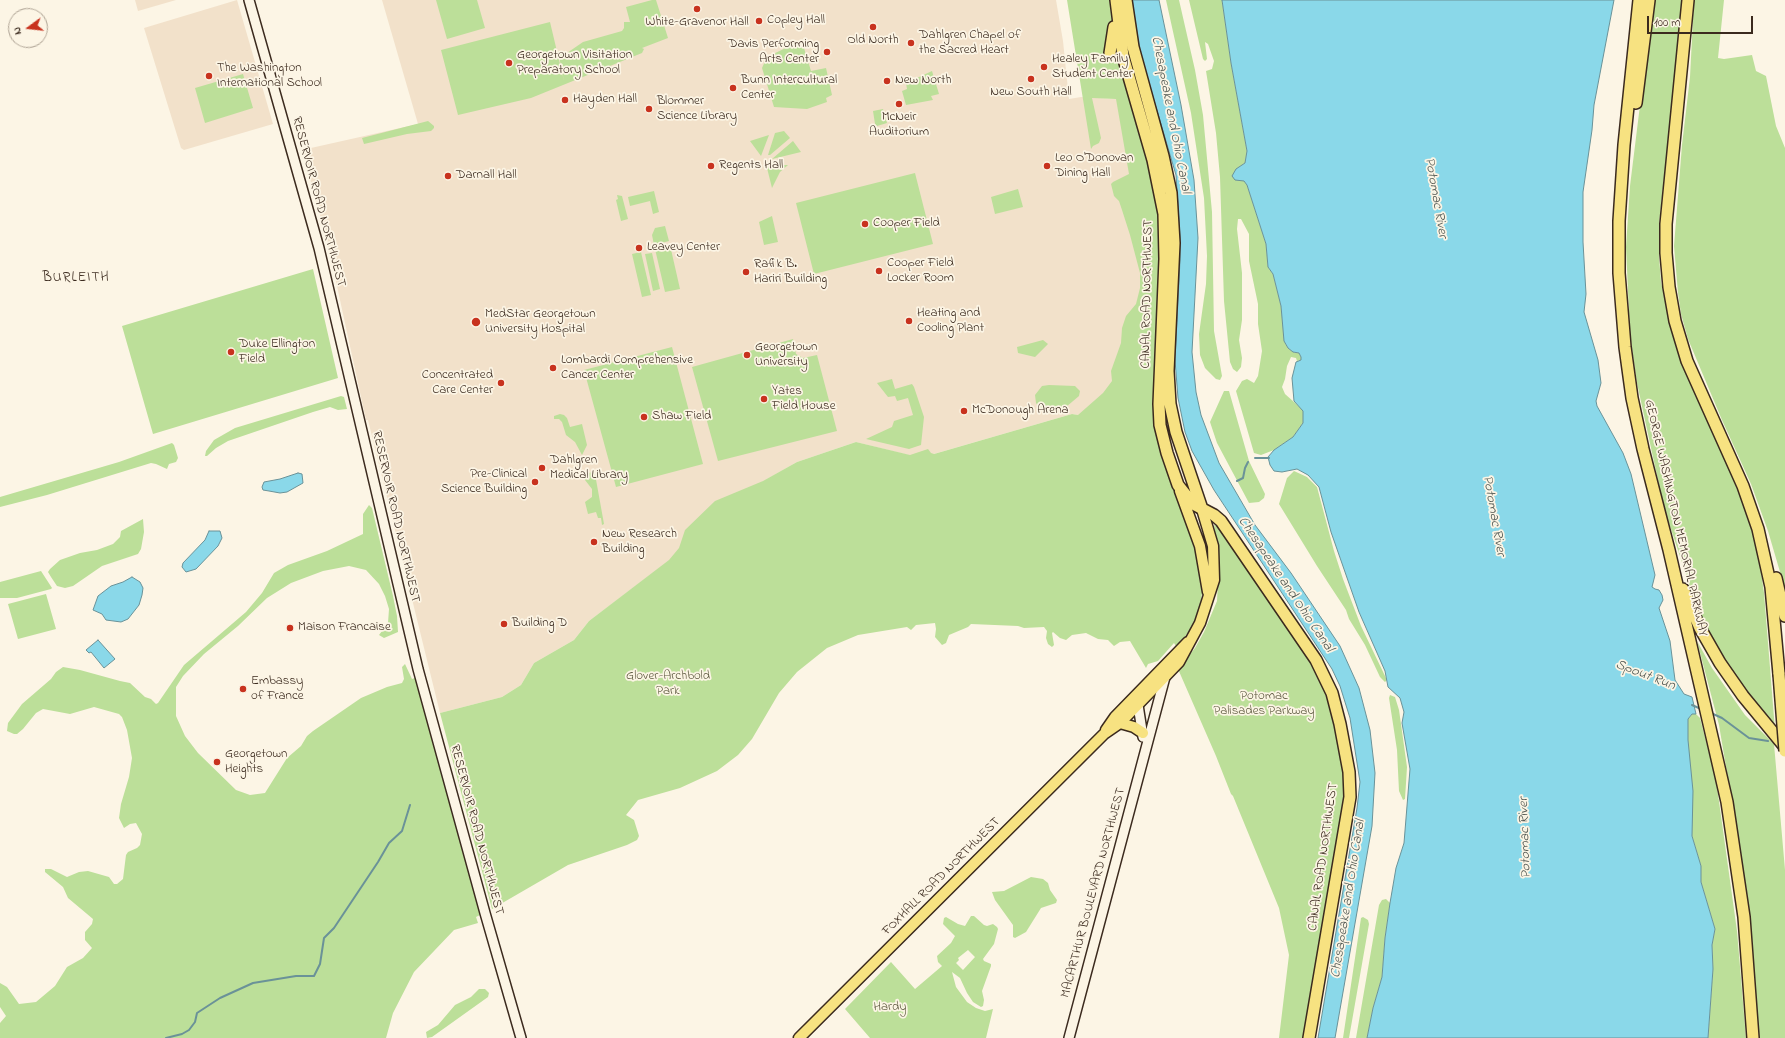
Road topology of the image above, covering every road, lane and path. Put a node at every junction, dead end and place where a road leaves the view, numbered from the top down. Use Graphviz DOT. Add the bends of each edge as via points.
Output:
graph roads {
  1 [pos="249,0"];
  2 [pos="1116,0"];
  3 [pos="1126,0"];
  4 [pos="1639,0"];
  5 [pos="1649,0"];
  6 [pos="1688,0"];
  7 [pos="1110,54"];
  8 [pos="1621,195"];
  9 [pos="1178,485"];
  10 [pos="1202,508"];
  11 [pos="1754,516"];
  12 [pos="1669,550"];
  13 [pos="1208,599"];
  14 [pos="1785,616"];
  15 [pos="1193,636"];
  16 [pos="1165,677"];
  17 [pos="1135,701"];
  18 [pos="1120,723"];
  19 [pos="1143,733"];
  20 [pos="1104,734"];
  21 [pos="1785,747"];
  22 [pos="1785,751"];
  23 [pos="1144,754"];
  24 [pos="521,1038"];
  25 [pos="799,1038"];
  26 [pos="1069,1038"];
  27 [pos="1309,1038"];
  28 [pos="1753,1038"];
  1 -- 24 [label="main road, RESERVOIR ROAD NORTHWEST" via="317,239 418,668"];
  2 -- 7 [label="highway"];
  2 -- 9 [label="highway, CANAL ROAD NORTHWEST" via="1123,56 1163,204 1165,259 1159,404 1163,438"];
  3 -- 10 [label="highway, CANAL ROAD NORTHWEST" via="1132,47 1163,156 1170,193 1174,243 1168,367 1170,404 1176,432"];
  4 -- 8 [label="highway, GEORGE WASHINGTON MEMORIAL PARKWAY"];
  5 -- 8 [label="highway"];
  6 -- 11 [label="highway" via="1666,224 1668,282 1675,321 1687,360"];
  8 -- 12 [label="highway, GEORGE WASHINGTON MEMORIAL PARKWAY" via="1619,273 1628,373 1643,449"];
  9 -- 10 [label="highway, CANAL ROAD NORTHWEST" via="1190,501"];
  9 -- 13 [label="main road, FOXHALL ROAD NORTHWEST" via="1200,546"];
  10 -- 13 [label="main road, FOXHALL ROAD NORTHWEST" via="1214,561 1214,580"];
  10 -- 27 [label="highway, CANAL ROAD NORTHWEST" via="1221,521 1316,660 1332,693 1339,718 1349,772 1350,797"];
  11 -- 14 [label="highway" via="1770,551"];
  11 -- 22 [label="highway, bridge" via="1769,576"];
  12 -- 21 [label="highway" via="1689,604 1706,640 1743,696"];
  12 -- 28 [label="highway, GEORGE WASHINGTON MEMORIAL PARKWAY" via="1727,802 1744,917"];
  13 -- 15 [label="main road, FOXHALL ROAD NORTHWEST" via="1203,617"];
  15 -- 16 [label="main road, FOXHALL ROAD NORTHWEST" via="1183,657"];
  15 -- 17 [label="main road, FOXHALL ROAD NORTHWEST"];
  16 -- 17 [label="main road, FOXHALL ROAD NORTHWEST"];
  16 -- 23 [label="main road, MACARTHUR BOULEVARD NORTHWEST"];
  17 -- 18 [label="main road, FOXHALL ROAD NORTHWEST"];
  17 -- 19 [label="main road, MACARTHUR BOULEVARD NORTHWEST"];
  17 -- 20 [label="main road, FOXHALL ROAD NORTHWEST" via="1115,717"];
  18 -- 19 [label="main road"];
  18 -- 20 [label="main road, FOXHALL ROAD NORTHWEST"];
  19 -- 23 [label="main road, MACARTHUR BOULEVARD NORTHWEST"];
  20 -- 25 [label="main road, FOXHALL ROAD NORTHWEST"];
  23 -- 26 [label="main road, MACARTHUR BOULEVARD NORTHWEST"];
}
